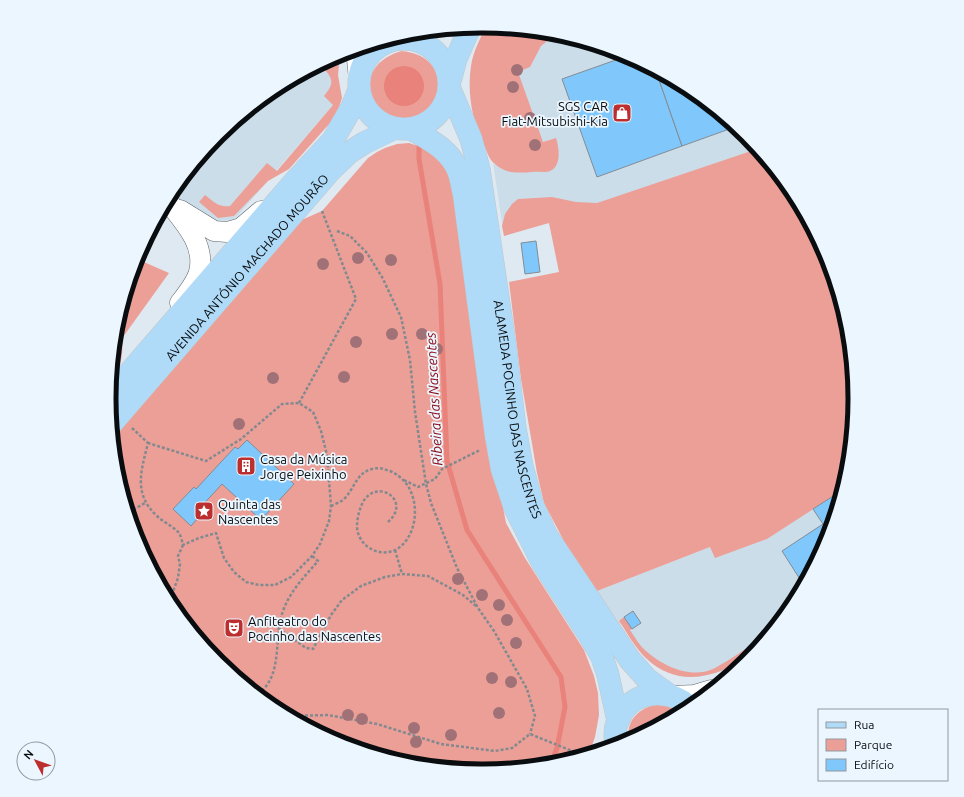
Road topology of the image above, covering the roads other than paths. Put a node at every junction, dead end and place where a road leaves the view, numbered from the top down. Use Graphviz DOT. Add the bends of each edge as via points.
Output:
graph roads {
  1 [pos="467,34"];
  2 [pos="415,39"];
  3 [pos="378,48"];
  4 [pos="356,55"];
  5 [pos="359,84"];
  6 [pos="449,84"];
  7 [pos="403,129"];
  8 [pos="295,181"];
  9 [pos="172,205"];
  10 [pos="171,206"];
  11 [pos="151,347"];
  12 [pos="116,387"];
  13 [pos="117,417"];
  14 [pos="698,693"];
  15 [pos="677,699"];
  16 [pos="614,737"];
  1 -- 6 [label="main road"];
  2 -- 6 [label="main road" via="432,49 441,58 447,69"];
  3 -- 5 [label="main road" via="364,64"];
  4 -- 5 [label="street"];
  5 -- 7 [label="main road" via="364,106 374,118 386,126"];
  5 -- 8 [label="main road, AVENIDA ANTÓNIO MACHADO MOURÃO" via="352,107 333,140"];
  6 -- 7 [label="main road" via="442,110 433,119 423,125"];
  6 -- 15 [label="main road, ALAMEDA POCINHO DAS NASCENTES" via="471,139 479,170 515,428 533,506 547,536 630,660 647,679"];
  7 -- 13 [label="main road, AVENIDA ANTÓNIO MACHADO MOURÃO" via="364,143 330,171"];
  7 -- 16 [label="main road, ALAMEDA POCINHO DAS NASCENTES" via="438,144 449,154 458,170 464,194 502,469 515,508 542,562 602,657 608,676"];
  8 -- 9 [label="street" via="242,228 227,232 214,231"];
  8 -- 11 [label="main road, AVENIDA ANTÓNIO MACHADO MOURÃO"];
  10 -- 11 [label="street" via="190,229 198,247 199,272"];
  11 -- 12 [label="main road, AVENIDA ANTÓNIO MACHADO MOURÃO"];
  14 -- 15 [label="street"];
  15 -- 16 [label="main road" via="655,693 632,701 624,710"];
}
